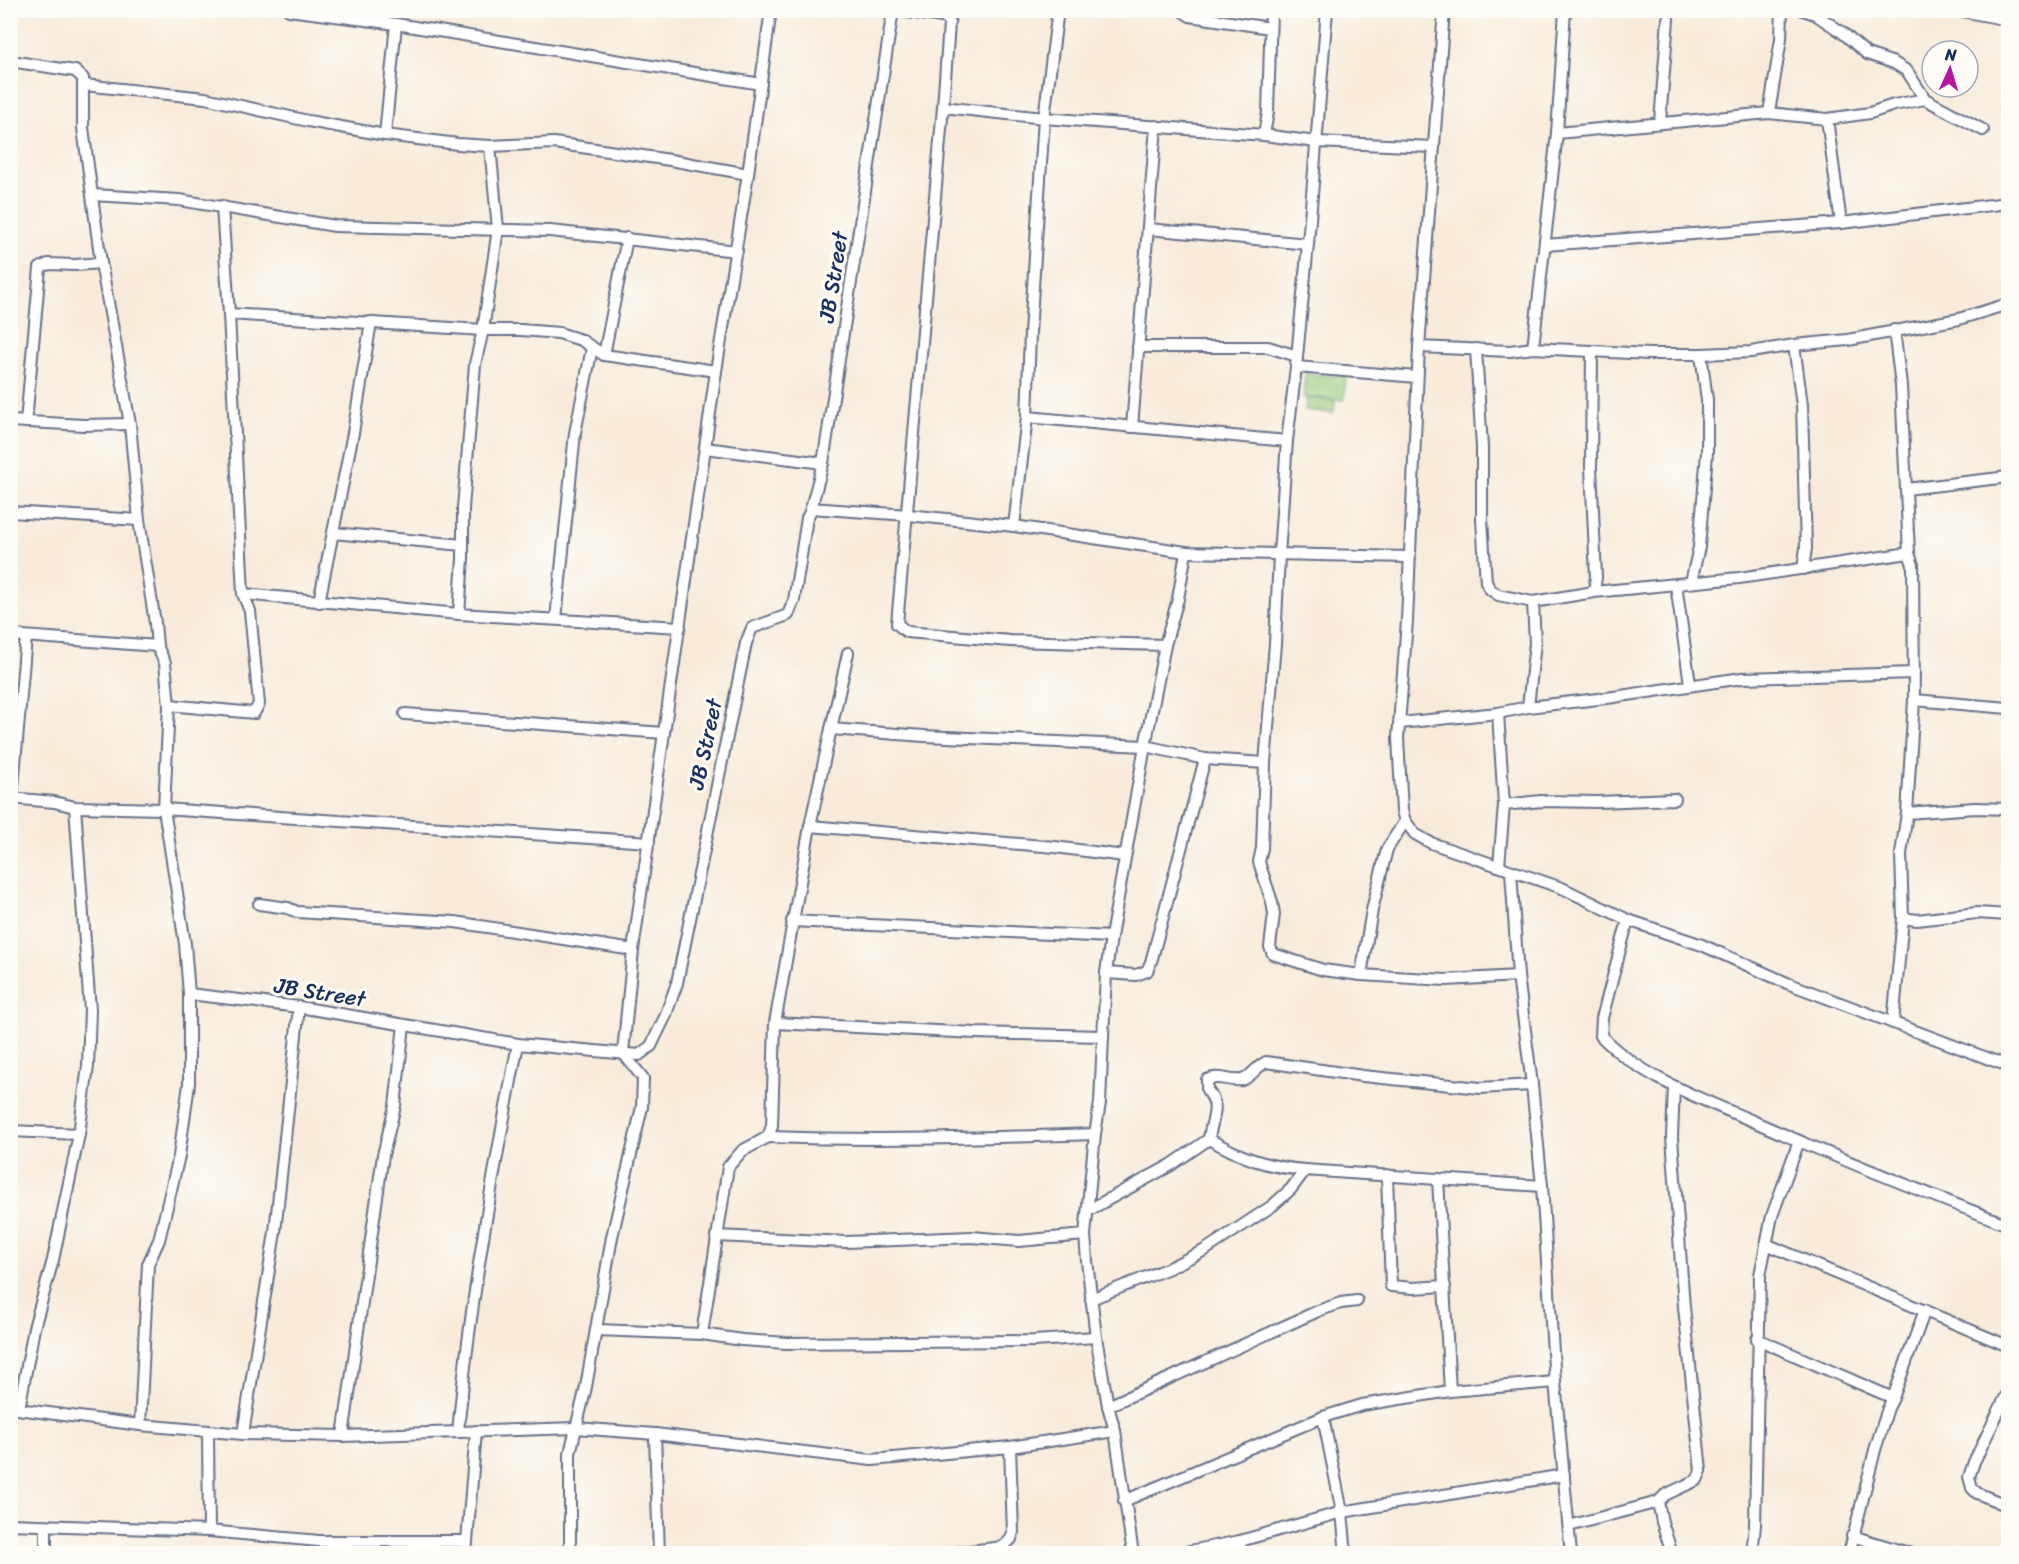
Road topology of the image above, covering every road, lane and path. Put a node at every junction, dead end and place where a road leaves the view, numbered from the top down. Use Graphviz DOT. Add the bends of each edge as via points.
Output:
graph roads {
  1 [pos="289,10"];
  2 [pos="771,10"];
  3 [pos="894,10"];
  4 [pos="1058,10"];
  5 [pos="1181,10"];
  6 [pos="1271,10"];
  7 [pos="1327,10"];
  8 [pos="1444,10"];
  9 [pos="1565,10"];
  10 [pos="1782,10"];
  11 [pos="1803,10"];
  12 [pos="1957,10"];
  13 [pos="949,14"];
  14 [pos="1668,19"];
  15 [pos="2008,20"];
  16 [pos="396,24"];
  17 [pos="1270,28"];
  18 [pos="10,61"];
  19 [pos="761,84"];
  20 [pos="84,86"];
  21 [pos="1920,92"];
  22 [pos="1925,99"];
  23 [pos="943,107"];
  24 [pos="1769,113"];
  25 [pos="1044,118"];
  26 [pos="1827,119"];
  27 [pos="1660,122"];
  28 [pos="1156,126"];
  29 [pos="1983,130"];
  30 [pos="1557,133"];
  31 [pos="385,135"];
  32 [pos="1264,135"];
  33 [pos="1316,142"];
  34 [pos="490,146"];
  35 [pos="1434,147"];
  36 [pos="748,174"];
  37 [pos="92,195"];
  38 [pos="2008,204"];
  39 [pos="222,206"];
  40 [pos="1841,223"];
  41 [pos="1148,229"];
  42 [pos="498,230"];
  43 [pos="627,238"];
  44 [pos="1308,244"];
  45 [pos="1545,245"];
  46 [pos="736,251"];
  47 [pos="101,263"];
  48 [pos="2008,304"];
  49 [pos="229,314"];
  50 [pos="371,322"];
  51 [pos="483,330"];
  52 [pos="1894,330"];
  53 [pos="1794,345"];
  54 [pos="1138,347"];
  55 [pos="1419,347"];
  56 [pos="592,348"];
  57 [pos="1533,348"];
  58 [pos="1476,349"];
  59 [pos="1592,352"];
  60 [pos="1701,354"];
  61 [pos="604,355"];
  62 [pos="1297,362"];
  63 [pos="716,371"];
  64 [pos="1417,377"];
  65 [pos="1027,417"];
  66 [pos="10,421"];
  67 [pos="26,422"];
  68 [pos="130,424"];
  69 [pos="1132,427"];
  70 [pos="1287,441"];
  71 [pos="705,448"];
  72 [pos="823,463"];
  73 [pos="2008,477"];
  74 [pos="1906,489"];
  75 [pos="811,508"];
  76 [pos="10,512"];
  77 [pos="908,514"];
  78 [pos="139,520"];
  79 [pos="1014,526"];
  80 [pos="333,532"];
  81 [pos="463,545"];
  82 [pos="1186,552"];
  83 [pos="1909,553"];
  84 [pos="1278,555"];
  85 [pos="1409,557"];
  86 [pos="1803,569"];
  87 [pos="1691,582"];
  88 [pos="1676,585"];
  89 [pos="1594,591"];
  90 [pos="243,594"];
  91 [pos="319,602"];
  92 [pos="1533,602"];
  93 [pos="459,614"];
  94 [pos="556,619"];
  95 [pos="680,627"];
  96 [pos="10,635"];
  97 [pos="26,637"];
  98 [pos="1165,645"];
  99 [pos="156,646"];
  100 [pos="848,653"];
  101 [pos="1914,673"];
  102 [pos="1690,684"];
  103 [pos="1914,700"];
  104 [pos="169,705"];
  105 [pos="1528,707"];
  106 [pos="2008,708"];
  107 [pos="1498,712"];
  108 [pos="405,714"];
  109 [pos="1400,723"];
  110 [pos="831,729"];
  111 [pos="664,733"];
  112 [pos="1145,746"];
  113 [pos="1205,759"];
  114 [pos="1265,764"];
  115 [pos="11,798"];
  116 [pos="1675,799"];
  117 [pos="1504,805"];
  118 [pos="75,807"];
  119 [pos="164,809"];
  120 [pos="2008,809"];
  121 [pos="1907,813"];
  122 [pos="1405,821"];
  123 [pos="810,826"];
  124 [pos="649,842"];
  125 [pos="1124,856"];
  126 [pos="1499,866"];
  127 [pos="1511,871"];
  128 [pos="259,904"];
  129 [pos="2008,915"];
  130 [pos="1903,918"];
  131 [pos="1628,920"];
  132 [pos="792,921"];
  133 [pos="1111,937"];
  134 [pos="633,950"];
  135 [pos="1106,973"];
  136 [pos="1361,975"];
  137 [pos="1518,975"];
  138 [pos="189,994"];
  139 [pos="298,1006"];
  140 [pos="775,1023"];
  141 [pos="1893,1023"];
  142 [pos="404,1025"];
  143 [pos="1102,1036"];
  144 [pos="518,1044"];
  145 [pos="623,1053"];
  146 [pos="2008,1066"];
  147 [pos="1532,1085"];
  148 [pos="1674,1087"];
  149 [pos="10,1131"];
  150 [pos="79,1134"];
  151 [pos="1095,1134"];
  152 [pos="768,1137"];
  153 [pos="1209,1139"];
  154 [pos="1799,1141"];
  155 [pos="1305,1170"];
  156 [pos="1387,1175"];
  157 [pos="1438,1179"];
  158 [pos="1542,1186"];
  159 [pos="1089,1210"];
  160 [pos="2008,1225"];
  161 [pos="716,1236"];
  162 [pos="1085,1236"];
  163 [pos="1766,1244"];
  164 [pos="1445,1286"];
  165 [pos="1091,1299"];
  166 [pos="1357,1301"];
  167 [pos="1926,1310"];
  168 [pos="596,1330"];
  169 [pos="702,1334"];
  170 [pos="1096,1336"];
  171 [pos="1757,1339"];
  172 [pos="2008,1346"];
  173 [pos="1555,1382"];
  174 [pos="1450,1391"];
  175 [pos="2008,1392"];
  176 [pos="1893,1398"];
  177 [pos="1108,1406"];
  178 [pos="15,1408"];
  179 [pos="1323,1417"];
  180 [pos="140,1425"];
  181 [pos="576,1428"];
  182 [pos="476,1431"];
  183 [pos="1115,1431"];
  184 [pos="208,1432"];
  185 [pos="458,1432"];
  186 [pos="243,1434"];
  187 [pos="655,1434"];
  188 [pos="343,1436"];
  189 [pos="1010,1447"];
  190 [pos="1564,1475"];
  191 [pos="1124,1501"];
  192 [pos="1658,1502"];
  193 [pos="2008,1506"];
  194 [pos="1342,1512"];
  195 [pos="10,1524"];
  196 [pos="46,1526"];
  197 [pos="1569,1526"];
  198 [pos="209,1531"];
  199 [pos="1852,1536"];
  200 [pos="467,1540"];
  201 [pos="1240,1541"];
  202 [pos="46,1554"];
  203 [pos="466,1554"];
  204 [pos="570,1554"];
  205 [pos="659,1554"];
  206 [pos="946,1554"];
  207 [pos="1133,1554"];
  208 [pos="1175,1554"];
  209 [pos="1241,1554"];
  210 [pos="1346,1554"];
  211 [pos="1571,1554"];
  212 [pos="1672,1554"];
  213 [pos="1752,1554"];
  214 [pos="1849,1554"];
  215 [pos="1912,1554"];
  1 -- 16 [label="street"];
  2 -- 19 [label="street"];
  3 -- 13 [label="street"];
  3 -- 72 [label="street, JB Street"];
  4 -- 25 [label="street"];
  5 -- 17 [label="street" via="1190,16"];
  6 -- 17 [label="street"];
  7 -- 33 [label="street"];
  8 -- 35 [label="street"];
  9 -- 30 [label="street"];
  10 -- 24 [label="street"];
  11 -- 21 [label="street" via="1843,33 1867,54 1906,71"];
  12 -- 15 [label="street"];
  13 -- 23 [label="street"];
  14 -- 27 [label="street"];
  16 -- 19 [label="street"];
  16 -- 31 [label="street"];
  17 -- 32 [label="street"];
  18 -- 20 [label="street" via="75,71 83,78"];
  19 -- 36 [label="street"];
  20 -- 31 [label="street" via="205,98"];
  20 -- 37 [label="street" via="83,128"];
  22 -- 26 [label="street"];
  22 -- 29 [label="street"];
  23 -- 25 [label="street"];
  23 -- 77 [label="street"];
  24 -- 26 [label="street"];
  24 -- 27 [label="street"];
  25 -- 28 [label="street"];
  25 -- 65 [label="street"];
  26 -- 40 [label="street"];
  27 -- 30 [label="street"];
  28 -- 32 [label="street"];
  28 -- 41 [label="street"];
  30 -- 45 [label="street"];
  31 -- 34 [label="street"];
  32 -- 33 [label="street"];
  33 -- 35 [label="street"];
  33 -- 44 [label="street"];
  34 -- 36 [label="street" via="554,143"];
  34 -- 42 [label="street"];
  35 -- 55 [label="street"];
  36 -- 46 [label="street"];
  37 -- 39 [label="street"];
  37 -- 47 [label="street"];
  38 -- 40 [label="street"];
  39 -- 42 [label="street" via="336,226"];
  39 -- 49 [label="street"];
  40 -- 45 [label="street"];
  41 -- 44 [label="street"];
  41 -- 54 [label="street"];
  42 -- 43 [label="street"];
  42 -- 51 [label="street"];
  43 -- 46 [label="street"];
  43 -- 61 [label="street"];
  44 -- 62 [label="street"];
  45 -- 57 [label="street"];
  46 -- 63 [label="street"];
  47 -- 67 [label="street" via="48,264 40,268"];
  47 -- 68 [label="street"];
  48 -- 52 [label="street" via="1959,319"];
  49 -- 50 [label="street"];
  49 -- 90 [label="street"];
  50 -- 51 [label="street"];
  50 -- 80 [label="street"];
  51 -- 56 [label="street" via="559,333"];
  51 -- 81 [label="street" via="475,364"];
  52 -- 53 [label="street" via="1848,340"];
  52 -- 74 [label="street"];
  53 -- 60 [label="street"];
  53 -- 86 [label="street" via="1802,405 1806,548"];
  54 -- 62 [label="street" via="1268,347"];
  54 -- 69 [label="street"];
  55 -- 58 [label="street"];
  55 -- 64 [label="street"];
  56 -- 61 [label="street"];
  56 -- 94 [label="street" via="575,433"];
  57 -- 58 [label="street"];
  57 -- 59 [label="street"];
  58 -- 92 [label="street" via="1486,582 1498,595"];
  59 -- 60 [label="street"];
  59 -- 89 [label="street"];
  60 -- 87 [label="street" via="1707,444 1699,547"];
  61 -- 63 [label="street"];
  62 -- 64 [label="street"];
  62 -- 70 [label="street"];
  63 -- 71 [label="street"];
  64 -- 85 [label="street"];
  65 -- 69 [label="street"];
  65 -- 79 [label="street"];
  66 -- 67 [label="street"];
  67 -- 68 [label="street"];
  68 -- 78 [label="street"];
  69 -- 70 [label="street"];
  70 -- 84 [label="street"];
  71 -- 72 [label="street"];
  71 -- 95 [label="street"];
  72 -- 75 [label="street, JB Street"];
  73 -- 74 [label="street"];
  74 -- 83 [label="street"];
  75 -- 77 [label="street"];
  75 -- 145 [label="street, JB Street" via="788,615 752,628 746,643 677,983 651,1047 639,1055"];
  76 -- 78 [label="street"];
  77 -- 79 [label="street"];
  77 -- 98 [label="street" via="897,624 907,632 1010,641"];
  78 -- 99 [label="street"];
  79 -- 82 [label="street"];
  80 -- 81 [label="street"];
  80 -- 91 [label="street"];
  81 -- 93 [label="street"];
  82 -- 84 [label="street"];
  82 -- 98 [label="street"];
  83 -- 86 [label="street"];
  83 -- 101 [label="street" via="1913,565"];
  84 -- 85 [label="street"];
  84 -- 114 [label="street"];
  85 -- 109 [label="street"];
  86 -- 87 [label="street"];
  87 -- 88 [label="street"];
  88 -- 89 [label="street"];
  88 -- 102 [label="street"];
  89 -- 92 [label="street"];
  90 -- 91 [label="street"];
  90 -- 104 [label="street" via="250,611 259,704 254,712"];
  91 -- 93 [label="street"];
  92 -- 105 [label="street" via="1535,643"];
  93 -- 94 [label="street"];
  94 -- 95 [label="street"];
  95 -- 111 [label="street"];
  96 -- 97 [label="street"];
  97 -- 99 [label="street"];
  97 -- 115 [label="street"];
  98 -- 112 [label="street"];
  99 -- 104 [label="street" via="165,663"];
  100 -- 110 [label="street"];
  101 -- 102 [label="street" via="1742,678"];
  101 -- 103 [label="street"];
  102 -- 105 [label="street"];
  103 -- 106 [label="street"];
  103 -- 121 [label="street"];
  104 -- 119 [label="street"];
  105 -- 107 [label="street"];
  107 -- 109 [label="street"];
  107 -- 117 [label="street"];
  108 -- 111 [label="street"];
  109 -- 122 [label="street" via="1400,799"];
  110 -- 112 [label="street"];
  110 -- 123 [label="street"];
  111 -- 124 [label="street"];
  112 -- 113 [label="street"];
  112 -- 125 [label="street"];
  113 -- 114 [label="street"];
  113 -- 135 [label="street" via="1147,971 1136,975"];
  114 -- 136 [label="street" via="1259,862 1274,914 1270,951 1323,970"];
  115 -- 118 [label="street"];
  116 -- 117 [label="street"];
  117 -- 126 [label="street"];
  118 -- 119 [label="street"];
  118 -- 150 [label="street" via="90,1010"];
  119 -- 124 [label="street"];
  119 -- 138 [label="street"];
  120 -- 121 [label="street"];
  121 -- 130 [label="street" via="1901,854"];
  122 -- 126 [label="street" via="1415,834 1431,843"];
  122 -- 136 [label="street" via="1387,849"];
  123 -- 125 [label="street"];
  123 -- 132 [label="street"];
  124 -- 134 [label="street"];
  125 -- 133 [label="street"];
  126 -- 127 [label="street"];
  127 -- 131 [label="street" via="1562,888"];
  127 -- 137 [label="street"];
  128 -- 134 [label="street" via="297,912 455,922"];
  129 -- 130 [label="street"];
  130 -- 141 [label="street"];
  131 -- 141 [label="street" via="1702,945 1787,983"];
  131 -- 148 [label="street" via="1602,1018 1601,1036 1613,1049"];
  132 -- 133 [label="street"];
  132 -- 140 [label="street"];
  133 -- 135 [label="street"];
  134 -- 145 [label="street"];
  135 -- 143 [label="street"];
  136 -- 137 [label="street" via="1446,980"];
  137 -- 147 [label="street"];
  138 -- 139 [label="street, JB Street"];
  138 -- 180 [label="street" via="189,1084 179,1156 159,1240 148,1264"];
  139 -- 142 [label="street, JB Street"];
  139 -- 186 [label="street" via="275,1232"];
  140 -- 143 [label="street"];
  140 -- 152 [label="street" via="772,1126"];
  141 -- 146 [label="street"];
  142 -- 144 [label="street, JB Street"];
  142 -- 188 [label="street"];
  143 -- 151 [label="street"];
  144 -- 145 [label="street, JB Street"];
  144 -- 185 [label="street" via="478,1264"];
  145 -- 168 [label="street" via="643,1078 642,1107 612,1237"];
  147 -- 153 [label="street" via="1480,1088 1266,1062 1241,1080 1207,1080 1207,1090 1216,1108"];
  147 -- 158 [label="street"];
  148 -- 154 [label="street"];
  148 -- 192 [label="street" via="1672,1137 1701,1472 1697,1480"];
  149 -- 150 [label="street"];
  150 -- 178 [label="street" via="53,1260"];
  151 -- 152 [label="street" via="842,1140"];
  151 -- 159 [label="street"];
  152 -- 161 [label="street" via="742,1151 728,1167"];
  153 -- 155 [label="street" via="1258,1163"];
  153 -- 159 [label="street" via="1171,1165"];
  154 -- 160 [label="street"];
  154 -- 163 [label="street"];
  155 -- 156 [label="street"];
  155 -- 165 [label="street" via="1272,1206 1205,1250"];
  156 -- 157 [label="street"];
  156 -- 164 [label="street" via="1390,1286"];
  157 -- 158 [label="street"];
  157 -- 164 [label="street"];
  158 -- 173 [label="street"];
  159 -- 162 [label="street"];
  161 -- 162 [label="street" via="846,1242 972,1237 1019,1241"];
  161 -- 169 [label="street"];
  162 -- 165 [label="street"];
  163 -- 167 [label="street"];
  163 -- 171 [label="street" via="1760,1275"];
  164 -- 174 [label="street"];
  165 -- 170 [label="street"];
  166 -- 177 [label="street" via="1318,1311"];
  167 -- 172 [label="street"];
  167 -- 176 [label="street"];
  168 -- 169 [label="street"];
  168 -- 181 [label="street"];
  169 -- 170 [label="street" via="787,1343 1034,1341"];
  170 -- 177 [label="street"];
  171 -- 176 [label="street"];
  171 -- 213 [label="street"];
  173 -- 174 [label="street"];
  173 -- 190 [label="street"];
  174 -- 179 [label="street" via="1362,1405"];
  175 -- 193 [label="street" via="1969,1477 1977,1493"];
  176 -- 199 [label="street"];
  177 -- 183 [label="street"];
  178 -- 180 [label="street"];
  179 -- 191 [label="street"];
  179 -- 194 [label="street"];
  180 -- 184 [label="street"];
  181 -- 182 [label="street"];
  181 -- 187 [label="street"];
  181 -- 204 [label="street" via="570,1453"];
  182 -- 185 [label="street"];
  182 -- 200 [label="street"];
  183 -- 189 [label="street"];
  183 -- 191 [label="street"];
  184 -- 186 [label="street"];
  184 -- 198 [label="street"];
  185 -- 188 [label="street"];
  186 -- 188 [label="street"];
  187 -- 189 [label="street" via="872,1460"];
  187 -- 205 [label="street"];
  189 -- 206 [label="street" via="1011,1539 1003,1547"];
  190 -- 194 [label="street"];
  190 -- 197 [label="street"];
  191 -- 207 [label="street"];
  192 -- 197 [label="street"];
  192 -- 212 [label="street"];
  194 -- 201 [label="street"];
  194 -- 210 [label="street"];
  195 -- 196 [label="street"];
  196 -- 198 [label="street"];
  196 -- 202 [label="street"];
  197 -- 211 [label="street"];
  198 -- 200 [label="street" via="319,1541"];
  199 -- 214 [label="street"];
  199 -- 215 [label="street"];
  200 -- 203 [label="street"];
  201 -- 208 [label="street"];
  201 -- 209 [label="street"];
}
